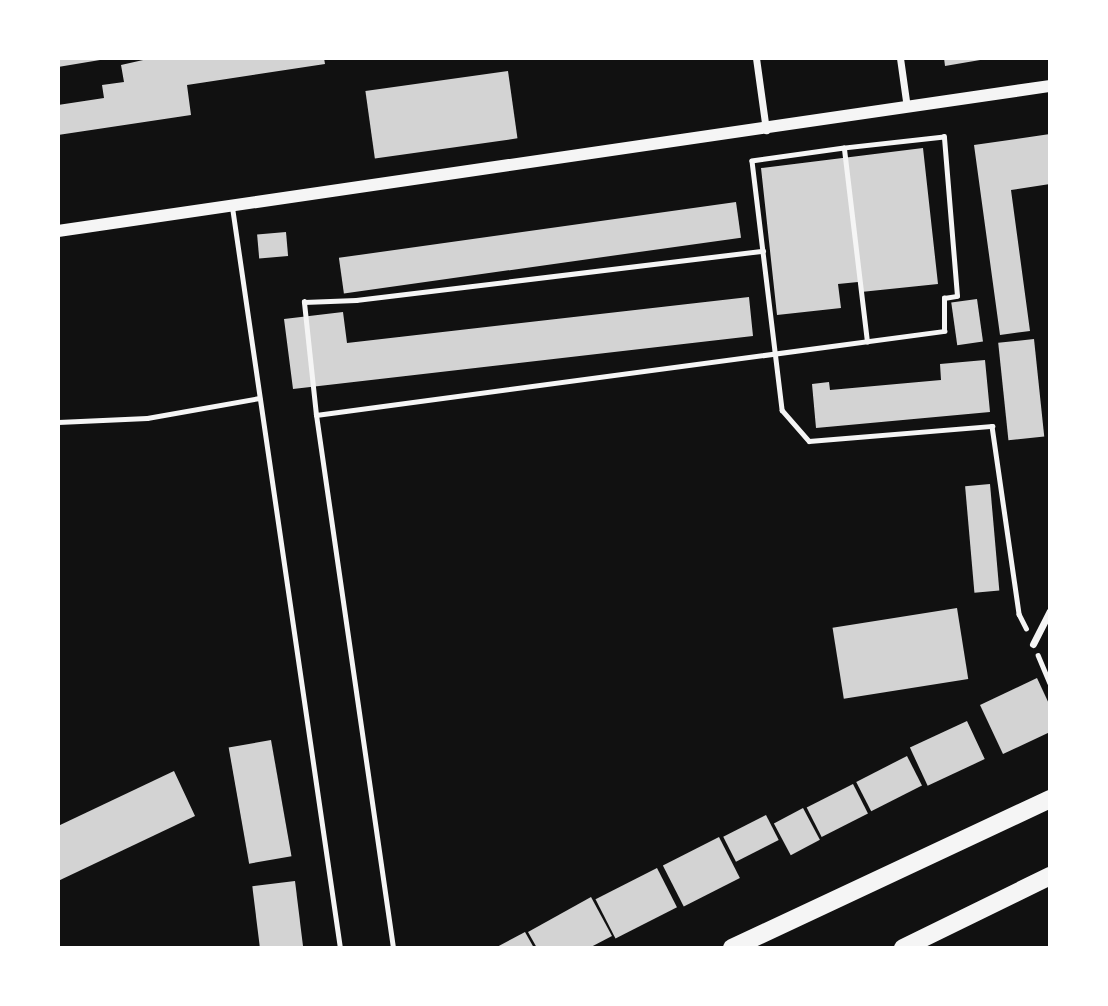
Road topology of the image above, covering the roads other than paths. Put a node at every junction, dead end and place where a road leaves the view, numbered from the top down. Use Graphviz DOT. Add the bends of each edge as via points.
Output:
graph roads {
  1 [pos="756,58"];
  2 [pos="900,58"];
  3 [pos="1050,86"];
  4 [pos="907,108"];
  5 [pos="766,130"];
  6 [pos="232,207"];
  7 [pos="58,231"];
  8 [pos="259,398"];
  9 [pos="58,422"];
  10 [pos="1050,611"];
  11 [pos="1033,644"];
  12 [pos="1050,799"];
  13 [pos="1050,876"];
  14 [pos="927,944"];
  15 [pos="340,948"];
  16 [pos="732,948"];
  17 [pos="903,948"];
  1 -- 5 [label="street"];
  2 -- 4 [label="street"];
  3 -- 4 [label="street"];
  4 -- 5 [label="street"];
  5 -- 6 [label="street"];
  6 -- 7 [label="street"];
  6 -- 8 [label="lane"];
  8 -- 9 [label="lane" via="147,418"];
  8 -- 15 [label="lane"];
  10 -- 11 [label="street"];
  12 -- 16 [label="main road"];
  13 -- 14 [label="main road"];
  14 -- 17 [label="main road"];
}
